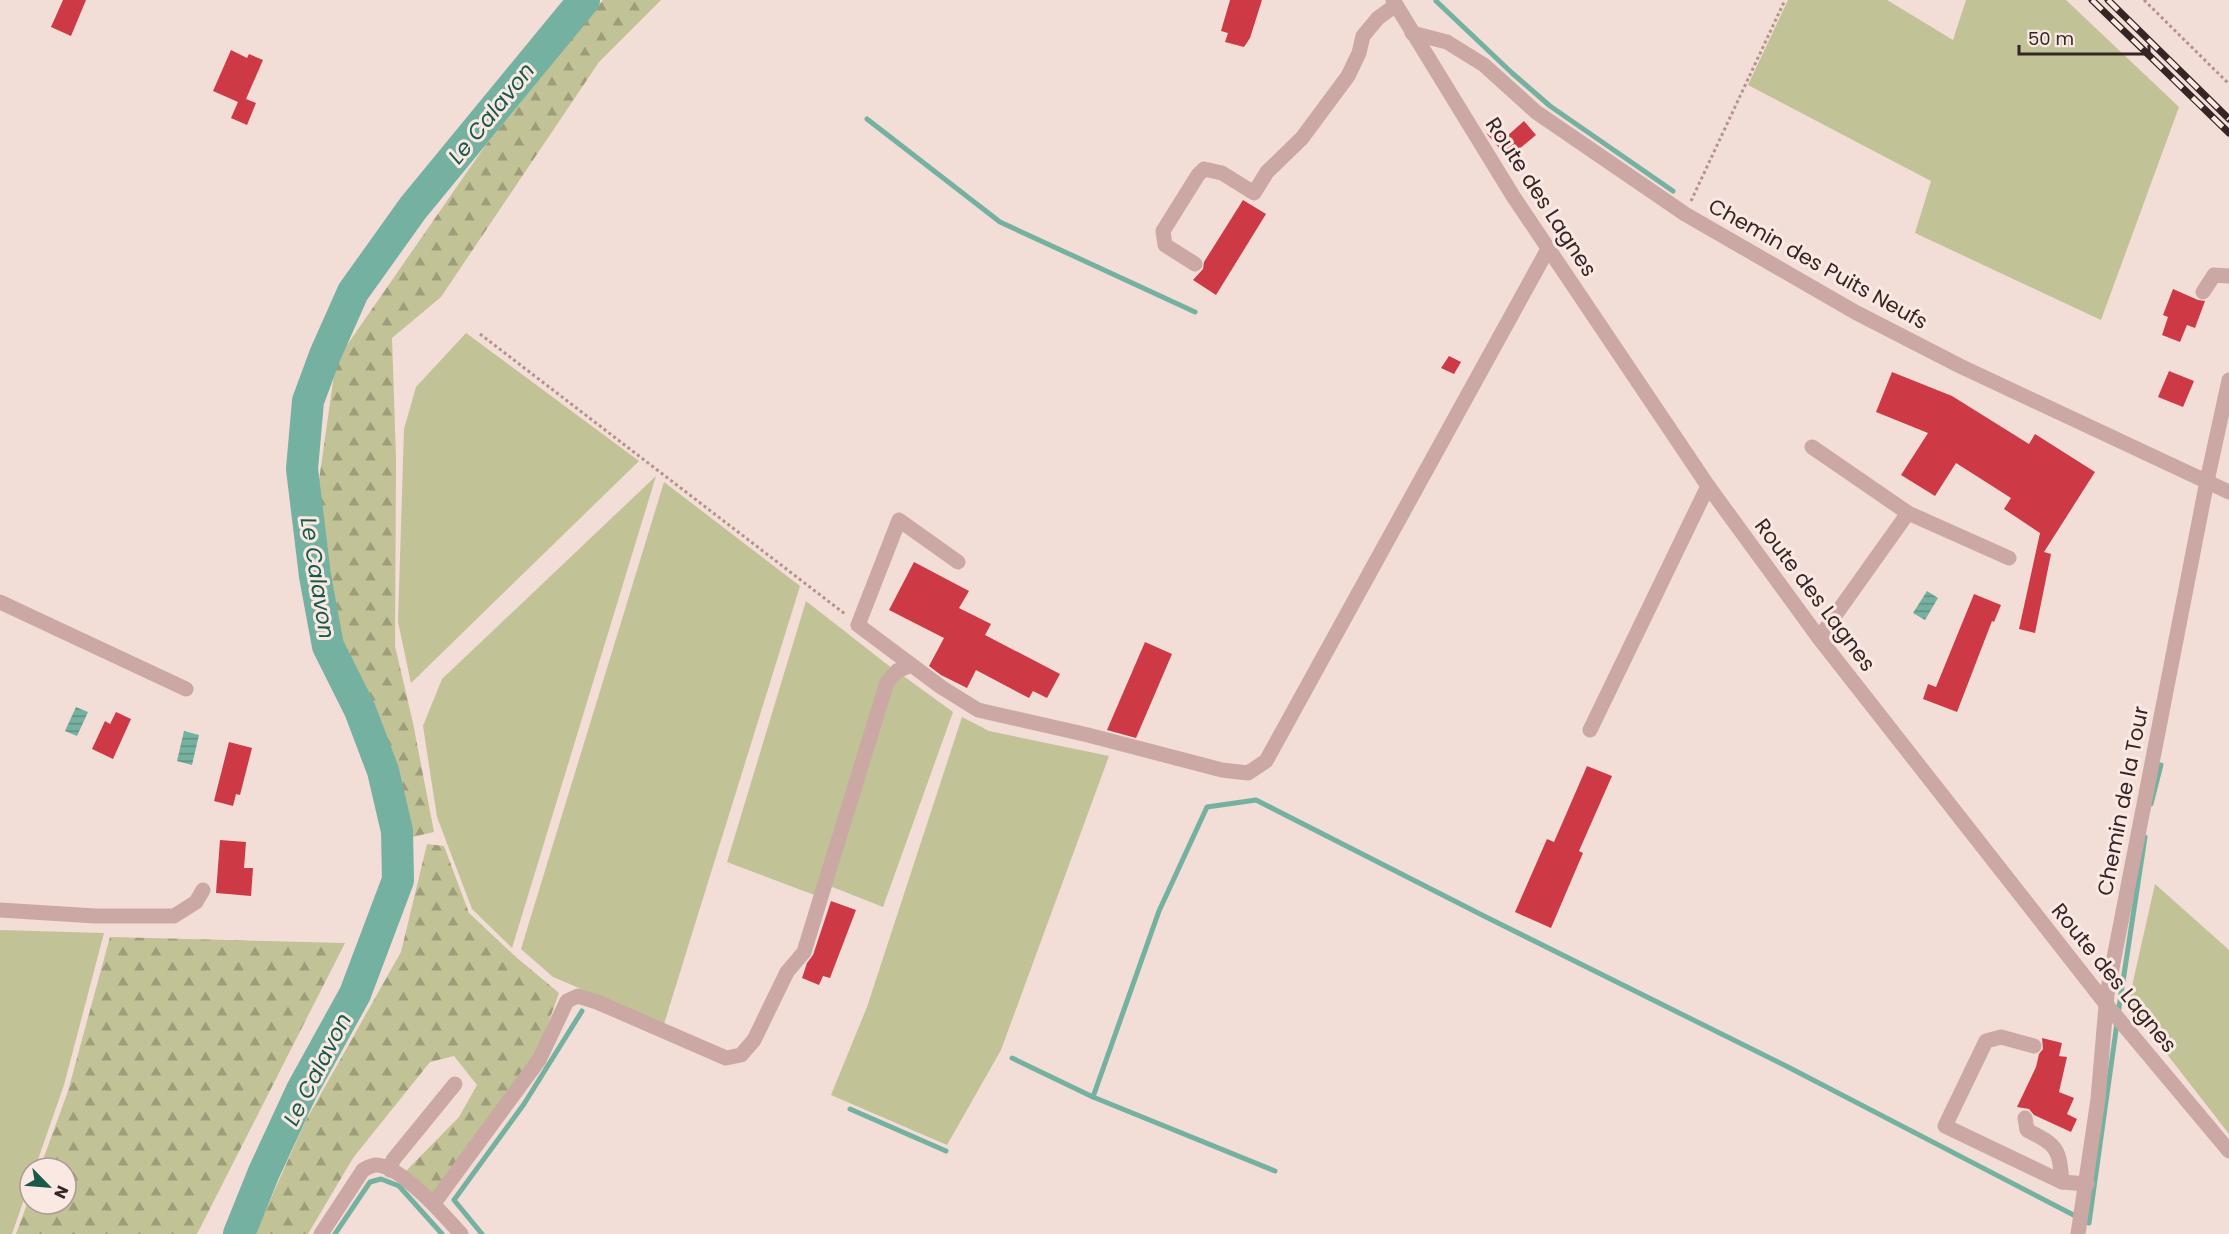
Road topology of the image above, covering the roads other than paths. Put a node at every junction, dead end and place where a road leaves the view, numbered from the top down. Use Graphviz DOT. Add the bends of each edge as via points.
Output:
graph roads {
  1 [pos="1394,2"];
  2 [pos="1412,33"];
  3 [pos="1548,249"];
  4 [pos="1195,264"];
  5 [pos="2229,276"];
  6 [pos="2203,292"];
  7 [pos="2229,380"];
  8 [pos="1812,447"];
  9 [pos="2207,481"];
  10 [pos="1708,486"];
  11 [pos="2229,492"];
  12 [pos="1908,513"];
  13 [pos="2009,558"];
  14 [pos="958,562"];
  15 [pos="0,602"];
  16 [pos="1820,638"];
  17 [pos="911,665"];
  18 [pos="186,689"];
  19 [pos="1590,730"];
  20 [pos="202,890"];
  21 [pos="0,910"];
  22 [pos="2106,1004"];
  23 [pos="2034,1046"];
  24 [pos="454,1084"];
  25 [pos="2025,1118"];
  26 [pos="2229,1151"];
  27 [pos="390,1170"];
  28 [pos="2062,1182"];
  29 [pos="2087,1184"];
  30 [pos="434,1203"];
  31 [pos="321,1234"];
  32 [pos="461,1234"];
  33 [pos="2078,1234"];
  1 -- 2 [label="street, Route des Lagnes"];
  1 -- 4 [label="street" via="1363,36 1348,76 1302,138 1267,172 1254,193 1222,173 1204,169 1198,175 1163,231 1165,245"];
  2 -- 3 [label="street, Route des Lagnes"];
  2 -- 9 [label="street, Chemin des Puits Neufs" via="1447,42 1484,65 1536,112 1685,214 1855,312 1970,371"];
  3 -- 10 [label="street, Route des Lagnes"];
  3 -- 17 [label="street" via="1266,761 1248,773 978,710"];
  5 -- 6 [label="street" via="2214,275"];
  7 -- 9 [label="street, Chemin de la Tour"];
  8 -- 12 [label="street"];
  9 -- 11 [label="street, Chemin des Puits Neufs"];
  9 -- 22 [label="street, Chemin de la Tour"];
  10 -- 16 [label="street, Route des Lagnes"];
  10 -- 19 [label="street"];
  12 -- 13 [label="street"];
  12 -- 16 [label="street"];
  14 -- 17 [label="street" via="899,520 858,625"];
  15 -- 18 [label="street"];
  16 -- 22 [label="street, Route des Lagnes"];
  17 -- 30 [label="street" via="897,671 887,682 804,952 787,972 754,1040 741,1055 726,1058 578,996 567,1001 539,1060"];
  20 -- 21 [label="street" via="196,902 174,916"];
  22 -- 26 [label="street, Route des Lagnes"];
  22 -- 29 [label="street, Chemin de la Tour"];
  23 -- 28 [label="street" via="2001,1037 1986,1041 1945,1126"];
  24 -- 27 [label="street" via="393,1160"];
  25 -- 28 [label="street" via="2027,1130 2050,1142 2060,1156"];
  27 -- 30 [label="street"];
  27 -- 31 [label="street" via="374,1165 363,1170"];
  28 -- 29 [label="street"];
  29 -- 33 [label="street, Chemin de la Tour"];
  30 -- 32 [label="street"];
}
